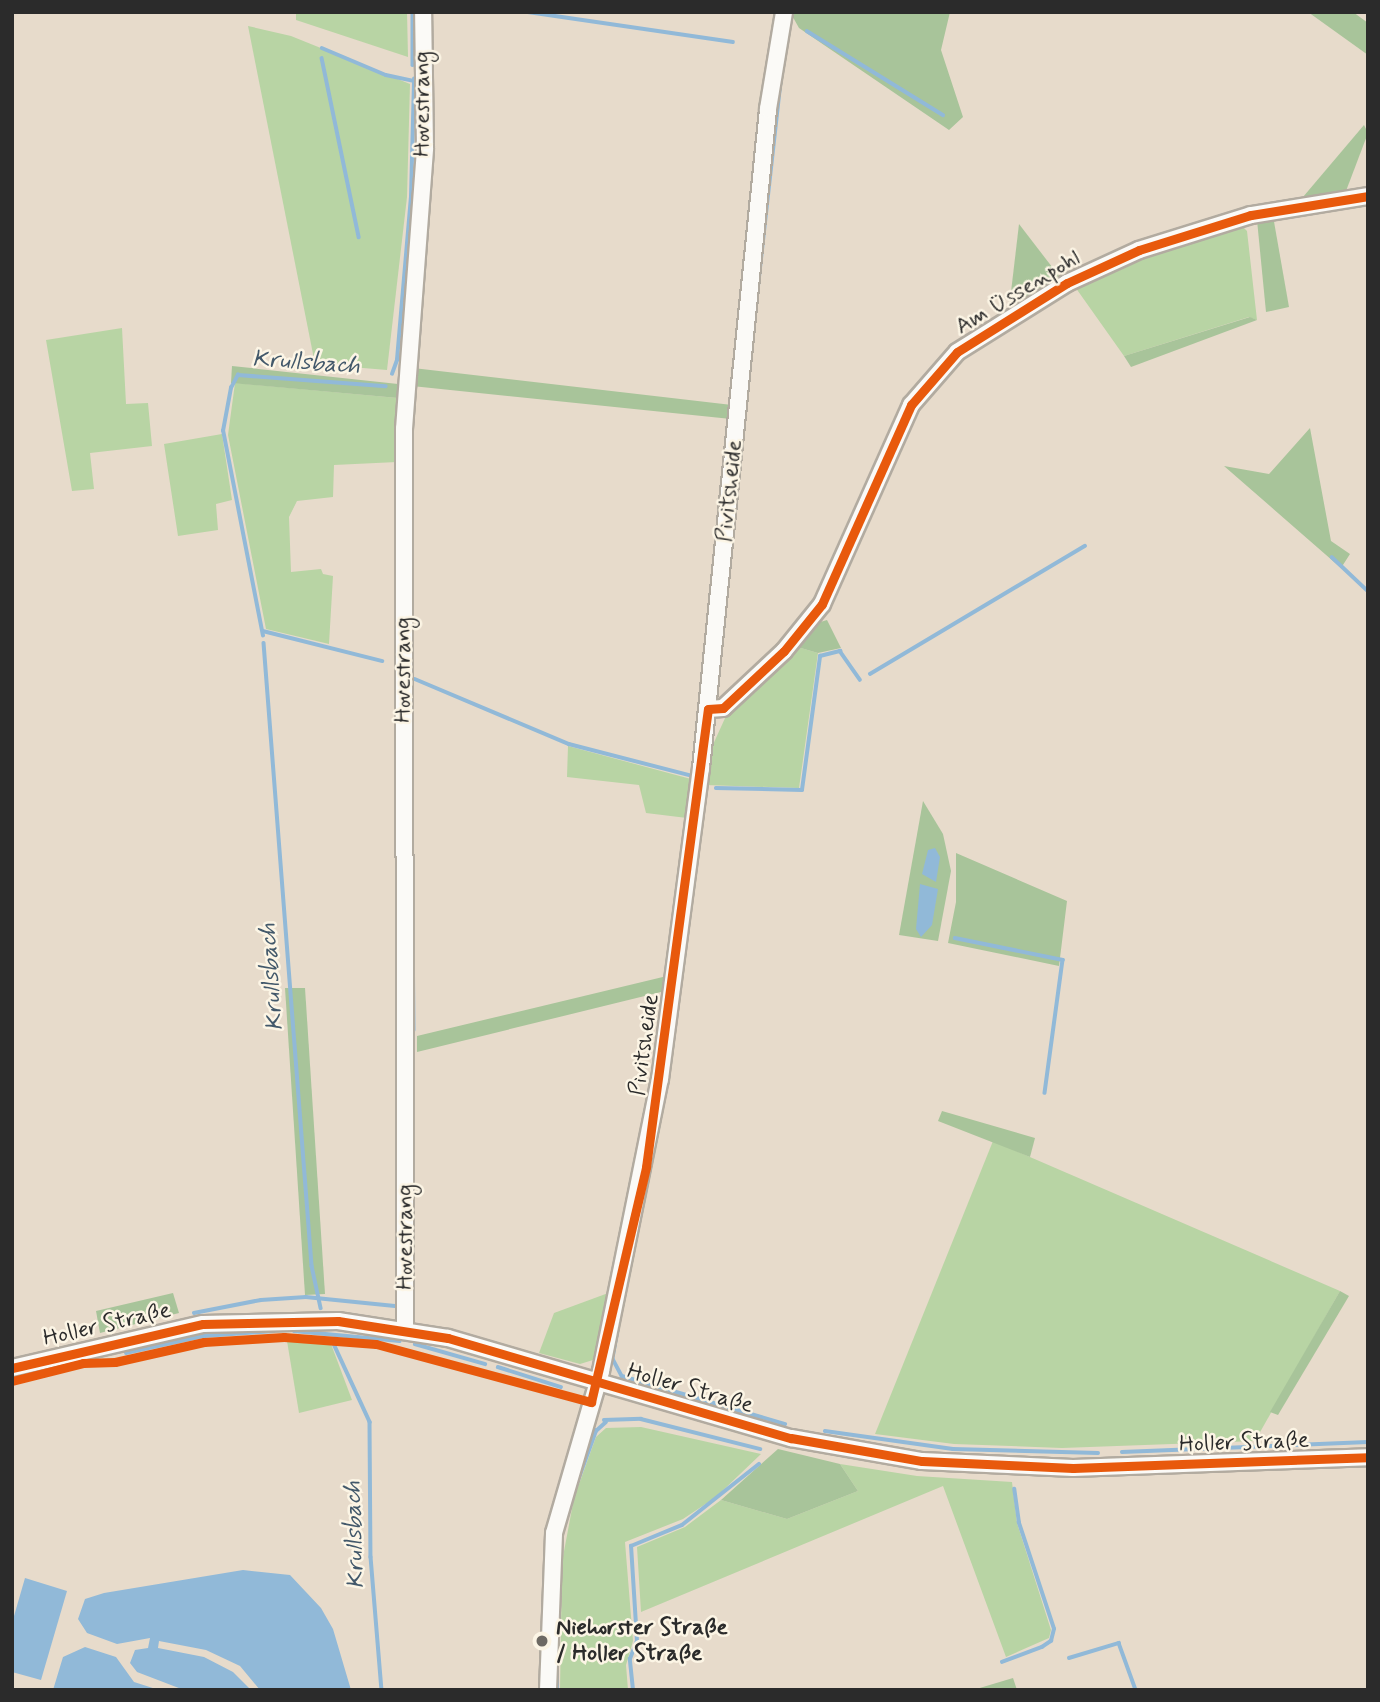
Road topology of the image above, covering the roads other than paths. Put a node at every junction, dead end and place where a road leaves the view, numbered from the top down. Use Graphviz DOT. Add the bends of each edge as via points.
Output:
graph roads {
  1 [pos="423,12"];
  2 [pos="784,12"];
  3 [pos="1368,196"];
  4 [pos="708,709"];
  5 [pos="405,1328"];
  6 [pos="12,1368"];
  7 [pos="598,1382"];
  8 [pos="1368,1457"];
  9 [pos="548,1690"];
  1 -- 5 [label="street, Hovestrang" via="425,148 404,429"];
  2 -- 4 [label="street, Pivitsheide" via="768,109"];
  3 -- 4 [label="street, Am Üssenpohl" via="1251,215 1139,250 1067,283 957,352 911,405 822,604 784,650 723,708"];
  4 -- 7 [label="street, Pivitsheide" via="648,1154"];
  5 -- 6 [label="street, Holler Straße" via="338,1321 228,1321 136,1336"];
  5 -- 7 [label="street, Holler Straße"];
  7 -- 8 [label="street, Holler Straße" via="790,1438 922,1461 1073,1468"];
  7 -- 9 [label="street, Pivitsheide" via="554,1533"];
}
